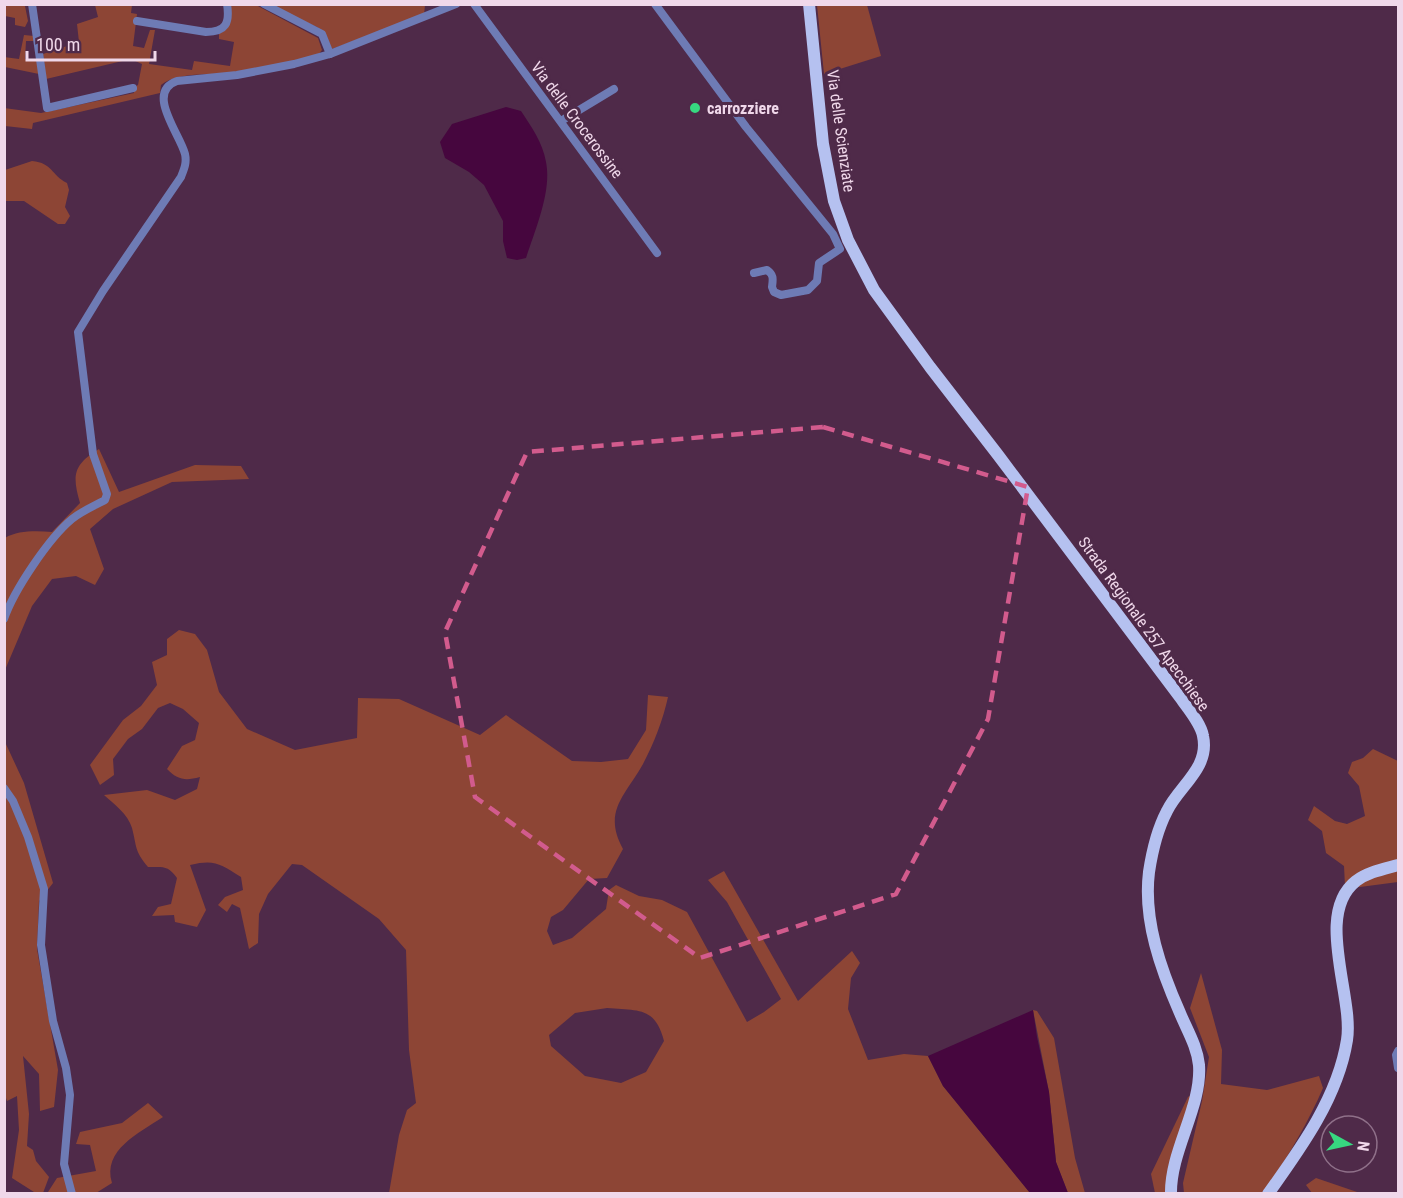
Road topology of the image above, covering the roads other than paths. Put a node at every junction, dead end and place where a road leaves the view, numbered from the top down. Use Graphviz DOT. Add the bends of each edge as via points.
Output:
graph roads {
  1 [pos="32,4"];
  2 [pos="227,4"];
  3 [pos="264,4"];
  4 [pos="456,4"];
  5 [pos="474,4"];
  6 [pos="655,4"];
  7 [pos="809,4"];
  8 [pos="137,21"];
  9 [pos="330,54"];
  10 [pos="133,88"];
  11 [pos="614,88"];
  12 [pos="561,121"];
  13 [pos="657,253"];
  14 [pos="754,273"];
  15 [pos="874,290"];
  16 [pos="4,619"];
  17 [pos="4,788"];
  18 [pos="1398,865"];
  19 [pos="1398,1051"];
  20 [pos="1398,1068"];
  21 [pos="72,1194"];
  22 [pos="1171,1194"];
  23 [pos="1268,1194"];
  1 -- 10 [label="street" via="47,108"];
  2 -- 8 [label="street" via="229,17 216,32"];
  3 -- 9 [label="street" via="322,34"];
  4 -- 9 [label="street"];
  5 -- 12 [label="street, Via delle Crocerossine"];
  6 -- 14 [label="street" via="746,127 833,234 840,249 819,263 818,280 808,290 777,294 771,273"];
  7 -- 15 [label="main road, Via delle Scienziate" via="823,144 834,201 848,240"];
  9 -- 16 [label="street" via="237,75 177,81 164,90 165,109 186,165 78,332 91,446 107,494 105,500 62,528 30,571"];
  11 -- 12 [label="street"];
  12 -- 13 [label="street, Via delle Crocerossine"];
  15 -- 22 [label="main road, Strada Regionale 257 Apecchiese" via="1182,700 1203,735 1203,755 1194,776 1167,809 1149,873 1148,912 1158,952 1199,1065"];
  17 -- 21 [label="street" via="28,837 44,889 41,945 70,1095 64,1164"];
  18 -- 23 [label="main road" via="1355,882 1344,897 1338,913 1338,959 1347,1038 1339,1073 1319,1115"];
  19 -- 20 [label="street"];
}
